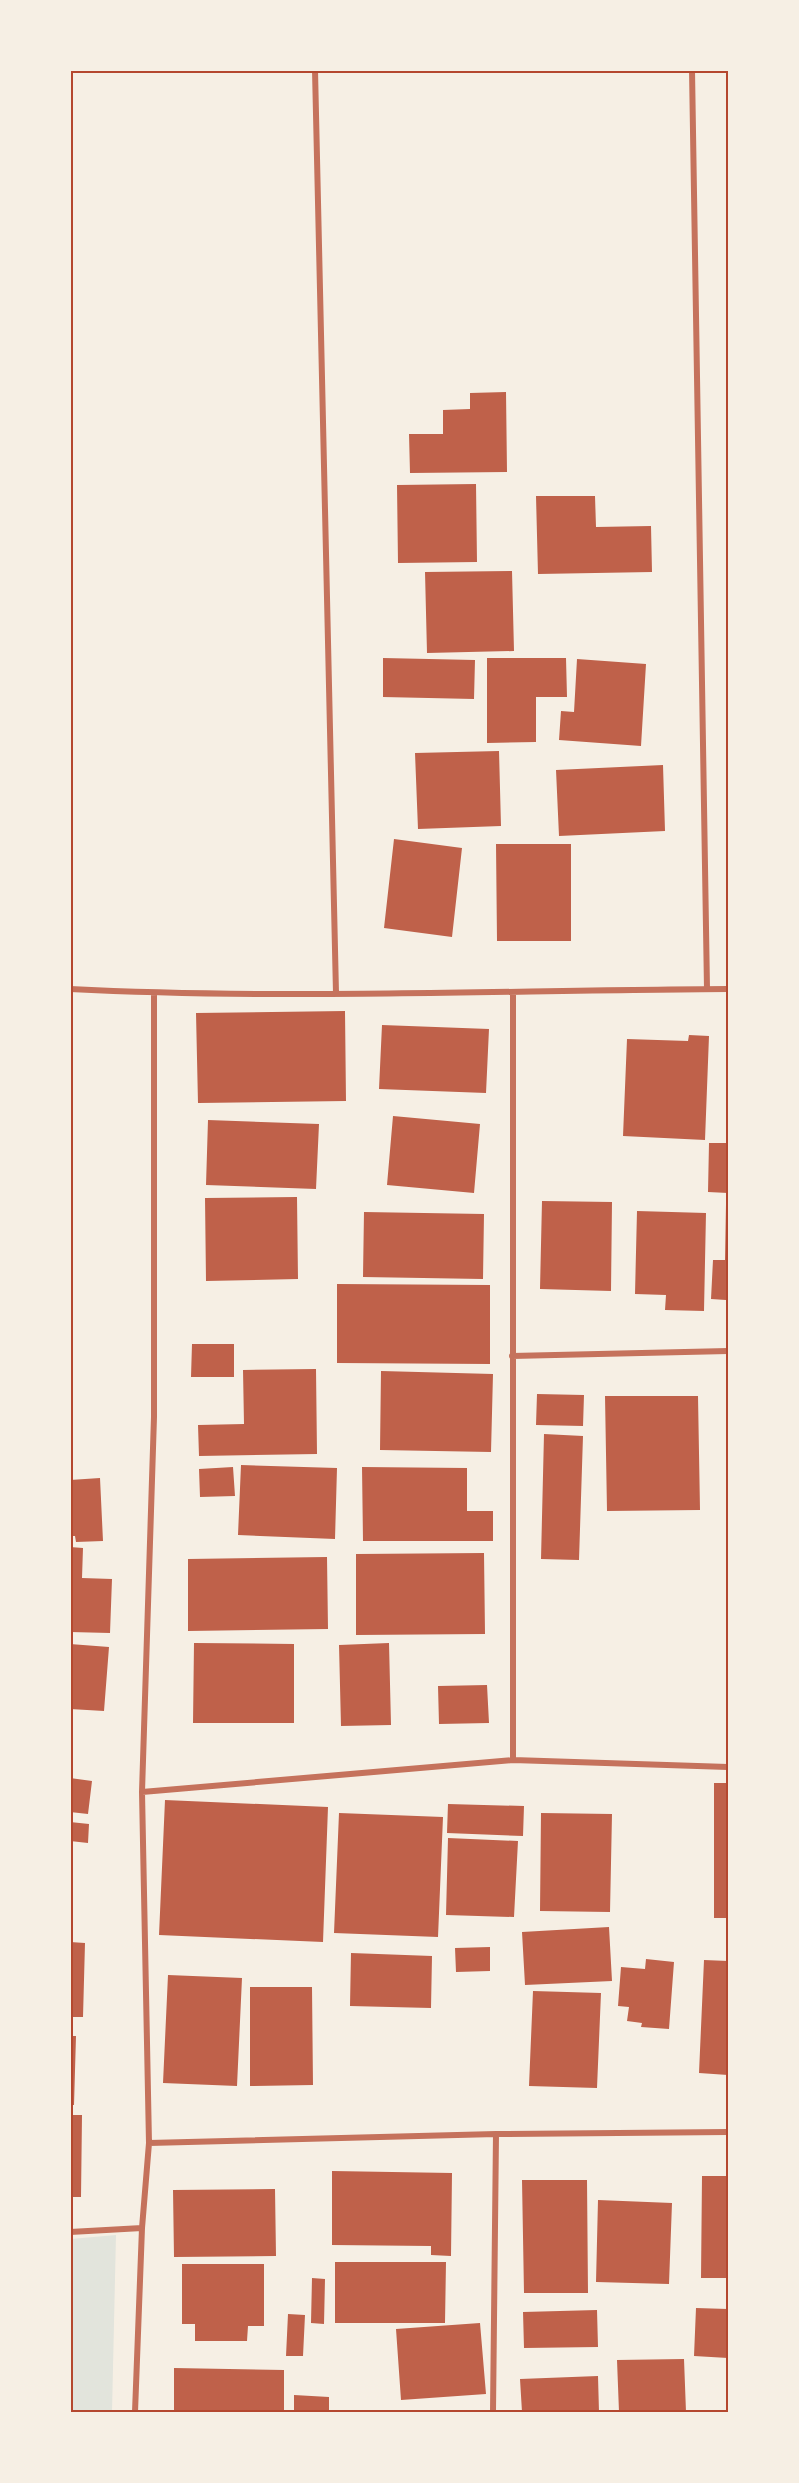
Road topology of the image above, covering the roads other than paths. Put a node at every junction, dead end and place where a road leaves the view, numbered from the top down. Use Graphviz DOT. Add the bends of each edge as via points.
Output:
graph roads {
  1 [pos="315,70"];
  2 [pos="692,70"];
  3 [pos="70,989"];
  4 [pos="707,989"];
  5 [pos="729,989"];
  6 [pos="154,993"];
  7 [pos="336,993"];
  8 [pos="513,993"];
  9 [pos="729,1351"];
  10 [pos="512,1356"];
  11 [pos="513,1760"];
  12 [pos="729,1767"];
  13 [pos="142,1792"];
  14 [pos="729,2133"];
  15 [pos="496,2134"];
  16 [pos="149,2143"];
  17 [pos="142,2228"];
  18 [pos="70,2232"];
  19 [pos="135,2412"];
  20 [pos="493,2412"];
  1 -- 7 [label="street"];
  2 -- 4 [label="street"];
  3 -- 6 [label="street"];
  4 -- 5 [label="street"];
  4 -- 8 [label="street"];
  6 -- 7 [label="street"];
  6 -- 13 [label="street" via="154,1417"];
  7 -- 8 [label="street"];
  8 -- 10 [label="street"];
  9 -- 10 [label="street"];
  10 -- 11 [label="street"];
  11 -- 12 [label="street"];
  11 -- 13 [label="street"];
  13 -- 16 [label="street"];
  14 -- 15 [label="street"];
  15 -- 16 [label="street"];
  15 -- 20 [label="street"];
  16 -- 17 [label="street"];
  17 -- 18 [label="street"];
  17 -- 19 [label="street"];
}
